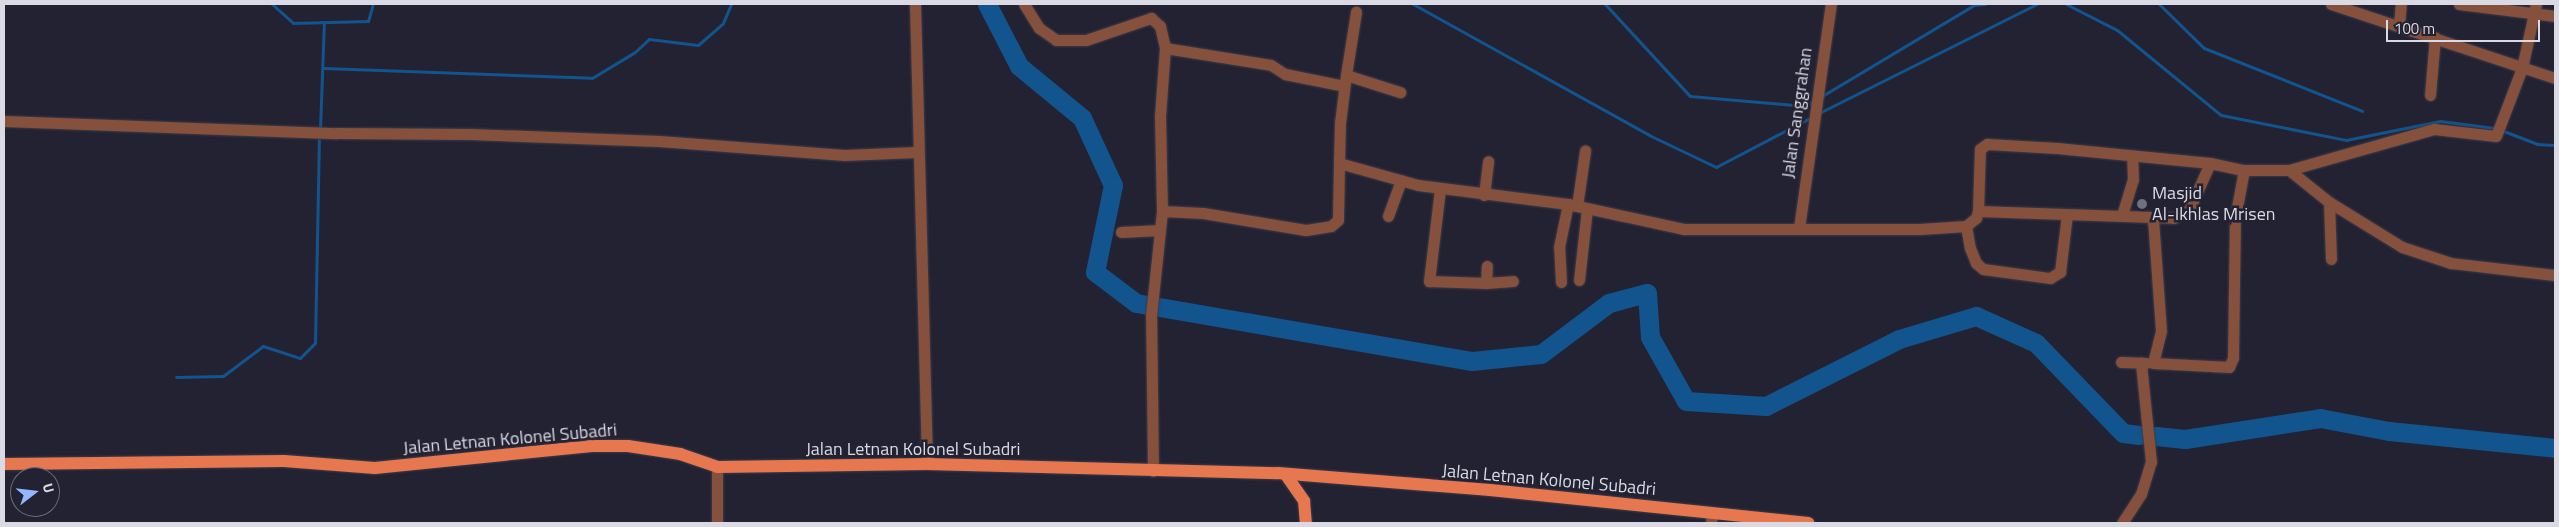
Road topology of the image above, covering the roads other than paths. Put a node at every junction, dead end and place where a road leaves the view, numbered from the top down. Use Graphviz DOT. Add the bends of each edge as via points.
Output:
graph roads {
  1 [pos="915,4"];
  2 [pos="1024,4"];
  3 [pos="1831,4"];
  4 [pos="2332,4"];
  5 [pos="2401,4"];
  6 [pos="2459,4"];
  7 [pos="2482,5"];
  8 [pos="2535,9"];
  9 [pos="1356,12"];
  10 [pos="2555,16"];
  11 [pos="2399,24"];
  12 [pos="2435,37"];
  13 [pos="1165,48"];
  14 [pos="2522,68"];
  15 [pos="2555,78"];
  16 [pos="1345,81"];
  17 [pos="1400,92"];
  18 [pos="2430,95"];
  19 [pos="4,121"];
  20 [pos="1585,151"];
  21 [pos="917,152"];
  22 [pos="2132,156"];
  23 [pos="1488,161"];
  24 [pos="1339,163"];
  25 [pos="2210,163"];
  26 [pos="2244,170"];
  27 [pos="2290,170"];
  28 [pos="1401,180"];
  29 [pos="1440,189"];
  30 [pos="1484,195"];
  31 [pos="2329,202"];
  32 [pos="1577,206"];
  33 [pos="1978,210"];
  34 [pos="1162,211"];
  35 [pos="2067,214"];
  36 [pos="1388,216"];
  37 [pos="2122,216"];
  38 [pos="2153,219"];
  39 [pos="1966,226"];
  40 [pos="1799,228"];
  41 [pos="1160,230"];
  42 [pos="1121,232"];
  43 [pos="2331,259"];
  44 [pos="1487,266"];
  45 [pos="2555,275"];
  46 [pos="1579,280"];
  47 [pos="1513,282"];
  48 [pos="1561,282"];
  49 [pos="1486,283"];
  50 [pos="2121,362"];
  51 [pos="2141,363"];
  52 [pos="2153,364"];
  53 [pos="4,464"];
  54 [pos="927,464"];
  55 [pos="717,467"];
  56 [pos="1153,471"];
  57 [pos="1286,475"];
  58 [pos="1310,476"];
  59 [pos="1304,502"];
  60 [pos="1711,518"];
  61 [pos="717,523"];
  62 [pos="1306,523"];
  63 [pos="1808,523"];
  64 [pos="2122,523"];
  1 -- 21 [label="street"];
  2 -- 13 [label="street" via="1039,28 1056,40 1086,40 1151,18 1158,22"];
  3 -- 40 [label="street, Jalan Sanggrahan"];
  4 -- 11 [label="street"];
  5 -- 11 [label="street"];
  6 -- 7 [label="street"];
  7 -- 8 [label="street"];
  8 -- 10 [label="street"];
  8 -- 14 [label="street"];
  9 -- 16 [label="street"];
  11 -- 12 [label="street"];
  12 -- 14 [label="street"];
  12 -- 18 [label="street"];
  13 -- 16 [label="street" via="1271,66 1285,74"];
  13 -- 34 [label="street" via="1160,116"];
  14 -- 15 [label="street"];
  14 -- 27 [label="street" via="2504,121 2499,132 2492,137 2434,129"];
  16 -- 17 [label="street"];
  16 -- 24 [label="street"];
  19 -- 21 [label="street" via="659,141 844,155"];
  20 -- 32 [label="street"];
  21 -- 54 [label="street"];
  22 -- 25 [label="street"];
  22 -- 33 [label="street" via="1987,144 1980,149"];
  22 -- 37 [label="street" via="2132,180"];
  23 -- 30 [label="street"];
  24 -- 28 [label="street"];
  24 -- 34 [label="street" via="1338,220 1331,226 1306,230 1203,212"];
  25 -- 26 [label="street"];
  25 -- 38 [label="street" via="2189,210 2174,218"];
  26 -- 27 [label="street"];
  26 -- 52 [label="street" via="2235,218 2232,365 2222,368"];
  27 -- 31 [label="street"];
  28 -- 29 [label="street"];
  28 -- 36 [label="street"];
  29 -- 30 [label="street"];
  29 -- 49 [label="street" via="1429,281"];
  30 -- 32 [label="street"];
  31 -- 43 [label="street"];
  31 -- 45 [label="street" via="2402,247 2451,263"];
  32 -- 40 [label="street" via="1684,229"];
  32 -- 46 [label="street"];
  32 -- 48 [label="street" via="1560,247"];
  33 -- 35 [label="street"];
  33 -- 39 [label="street" via="1976,218"];
  34 -- 41 [label="street"];
  35 -- 37 [label="street"];
  35 -- 39 [label="street" via="2060,272 2050,278 1983,269 1976,263 1970,248"];
  37 -- 38 [label="street"];
  38 -- 52 [label="street" via="2160,331"];
  39 -- 40 [label="street"];
  41 -- 42 [label="street"];
  41 -- 56 [label="street" via="1151,316"];
  44 -- 49 [label="street"];
  47 -- 49 [label="street"];
  50 -- 51 [label="street"];
  51 -- 52 [label="street"];
  51 -- 64 [label="street" via="2151,462 2141,494"];
  53 -- 55 [label="main road, Jalan Letnan Kolonel Subadri" via="284,461 376,468 601,446 654,449"];
  54 -- 55 [label="main road, Jalan Letnan Kolonel Subadri"];
  54 -- 56 [label="main road, Jalan Letnan Kolonel Subadri"];
  55 -- 61 [label="street"];
  56 -- 57 [label="main road, Jalan Letnan Kolonel Subadri"];
  57 -- 58 [label="main road, Jalan Letnan Kolonel Subadri"];
  57 -- 59 [label="main road"];
  58 -- 59 [label="main road"];
  58 -- 60 [label="main road, Jalan Letnan Kolonel Subadri" via="1490,490"];
  59 -- 62 [label="main road"];
  60 -- 63 [label="main road, Jalan Letnan Kolonel Subadri"];
}
